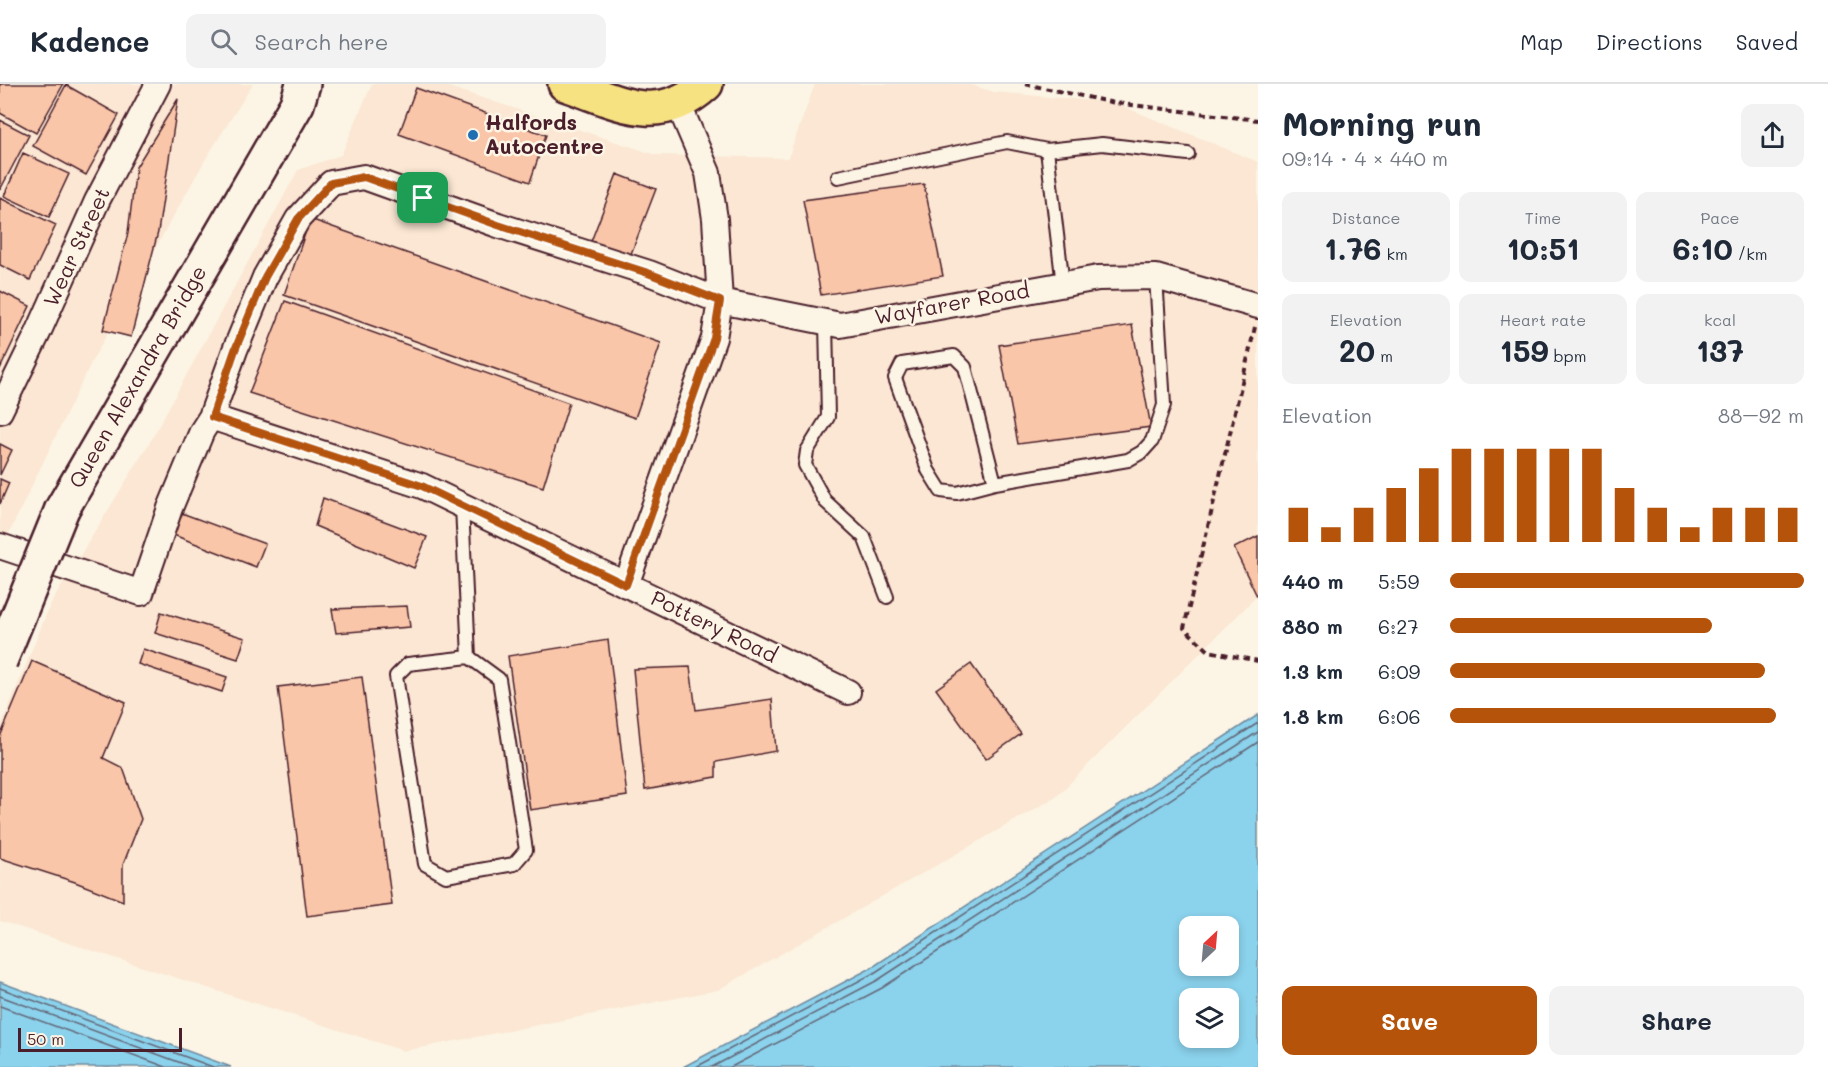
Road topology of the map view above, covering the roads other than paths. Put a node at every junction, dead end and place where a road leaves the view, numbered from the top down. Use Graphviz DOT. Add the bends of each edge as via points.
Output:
graph roads {
  1 [pos="158,84"];
  2 [pos="566,84"];
  3 [pos="706,84"];
  4 [pos="303,89"];
  5 [pos="678,103"];
  6 [pos="1047,150"];
  7 [pos="1188,154"];
  8 [pos="838,177"];
  9 [pos="1156,277"];
  10 [pos="1063,285"];
  11 [pos="720,301"];
  12 [pos="1257,316"];
  13 [pos="826,321"];
  14 [pos="0,411"];
  15 [pos="212,417"];
  16 [pos="995,483"];
  17 [pos="462,506"];
  18 [pos="0,546"];
  19 [pos="626,585"];
  20 [pos="887,597"];
  21 [pos="469,657"];
  22 [pos="0,661"];
  23 [pos="849,692"];
  1 -- 14 [label="street, Wear Street" via="97,201"];
  2 -- 5 [label="main road" via="633,108 655,110"];
  3 -- 5 [label="main road"];
  4 -- 22 [label="main road, Queen Alexandra Bridge, bridge" via="62,509"];
  5 -- 11 [label="street" via="708,173"];
  6 -- 7 [label="lane" via="1102,144"];
  6 -- 8 [label="lane" via="1007,142"];
  6 -- 10 [label="lane"];
  9 -- 10 [label="street, Wayfarer Road" via="1098,278"];
  9 -- 12 [label="street, Wayfarer Road"];
  9 -- 16 [label="lane" via="1164,405 1152,441 1128,460"];
  10 -- 13 [label="street, Wayfarer Road" via="840,325"];
  11 -- 13 [label="street, Wayfarer Road"];
  11 -- 15 [label="street, Wayfarer Road" via="364,177 331,183 298,219 265,277"];
  11 -- 19 [label="street" via="714,338"];
  13 -- 20 [label="lane" via="828,417 807,451 805,465 825,501 864,537"];
  15 -- 17 [label="street, Pottery Road" via="422,486"];
  15 -- 18 [label="street, Wayfarer Road" via="170,508 141,593"];
  16 -- 16 [label="lane" via="957,494 941,491 928,470 895,378 902,364 954,356 965,367"];
  17 -- 19 [label="street, Pottery Road"];
  17 -- 21 [label="lane"];
  19 -- 23 [label="street, Pottery Road"];
  21 -- 21 [label="lane" via="499,680 526,850 514,864 446,876 425,864 396,676 408,663"];
}
